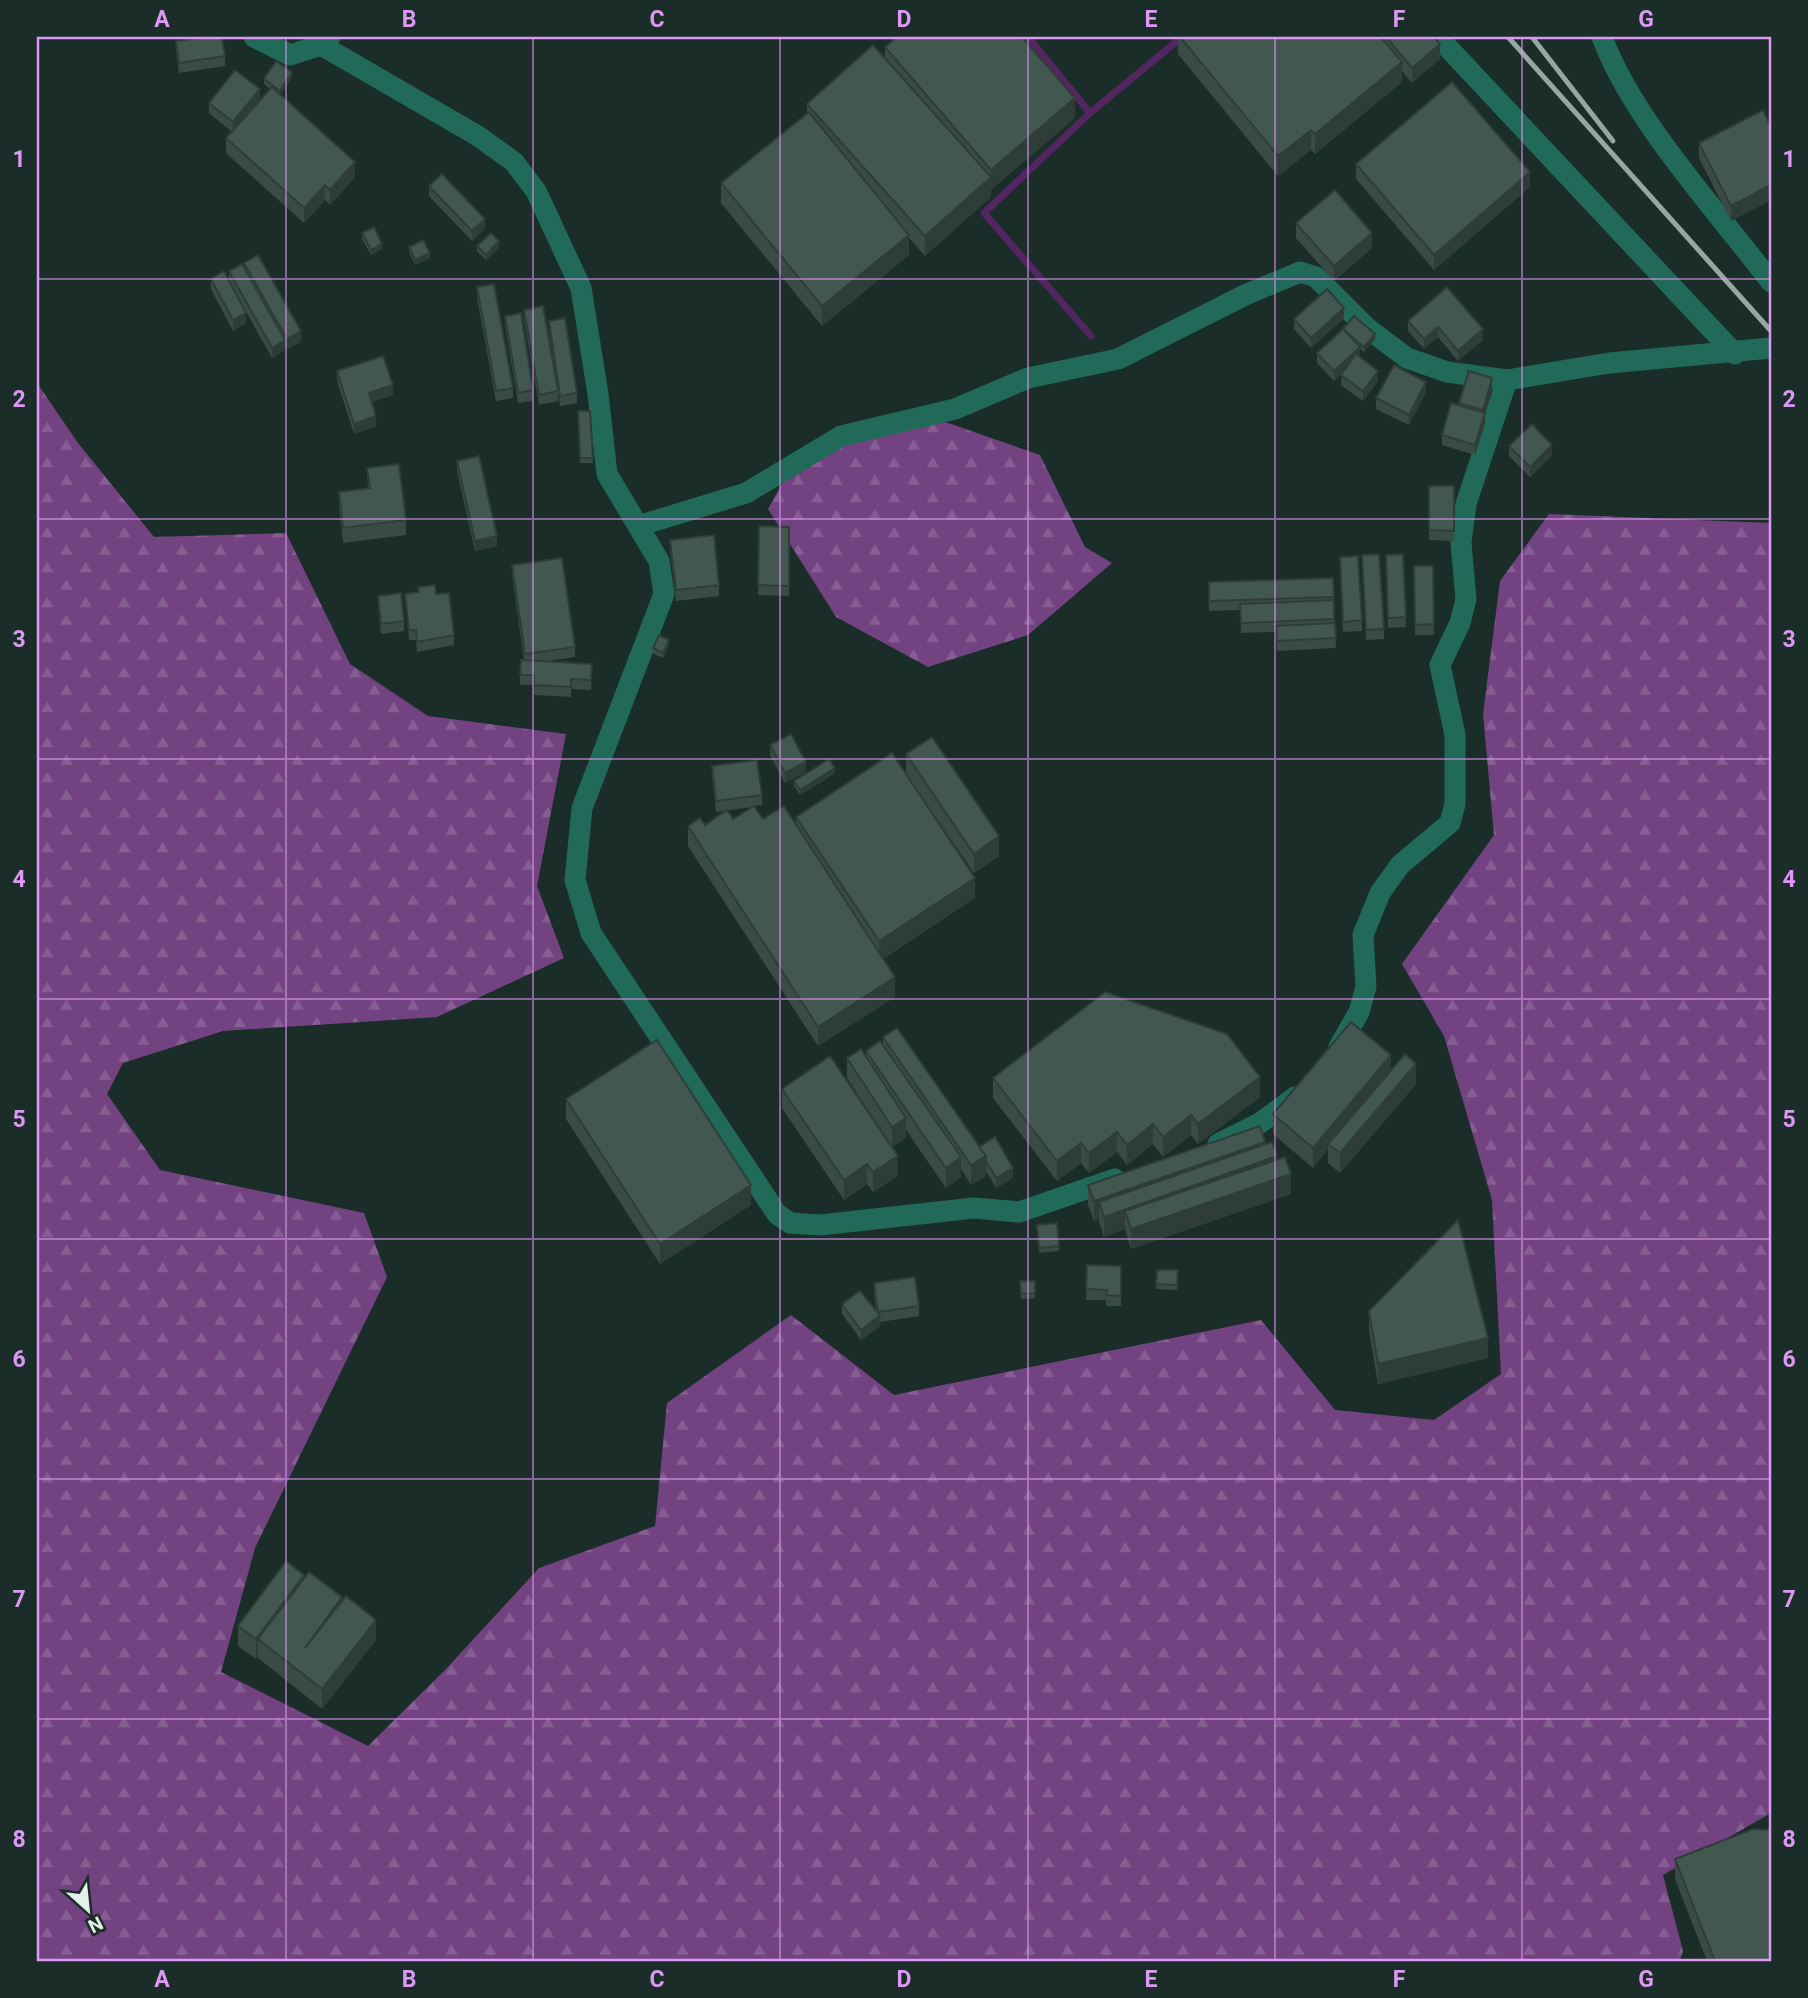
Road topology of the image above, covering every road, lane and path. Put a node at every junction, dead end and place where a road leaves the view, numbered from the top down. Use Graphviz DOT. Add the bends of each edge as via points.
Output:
graph roads {
  1 [pos="254,37"];
  2 [pos="1438,37"];
  3 [pos="1602,37"];
  4 [pos="326,41"];
  5 [pos="1771,282"];
  6 [pos="1771,348"];
  7 [pos="1735,354"];
  8 [pos="1507,380"];
  9 [pos="638,526"];
  10 [pos="1330,1060"];
  11 [pos="1310,1083"];
  12 [pos="1201,1153"];
  13 [pos="1134,1171"];
  1 -- 4 [label="street" via="290,55"];
  2 -- 7 [label="street"];
  3 -- 5 [label="street" via="1611,63 1653,130"];
  4 -- 9 [label="street" via="478,136 514,162 536,191 581,288 607,474"];
  6 -- 7 [label="street"];
  7 -- 8 [label="street" via="1609,363"];
  8 -- 9 [label="street" via="1447,372 1407,358 1367,328 1316,277 1300,272 1118,359 1028,378 955,409 841,436 746,493"];
  8 -- 10 [label="street" via="1466,504 1461,543 1466,599 1440,665 1455,735 1453,813 1445,829 1400,866 1380,892 1363,935 1366,987 1359,1012"];
  9 -- 13 [label="street" via="659,561 664,594 582,808 575,880 591,933 777,1214 790,1223 820,1225 974,1208 1019,1212"];
  11 -- 12 [label="street" via="1260,1123"];
}
